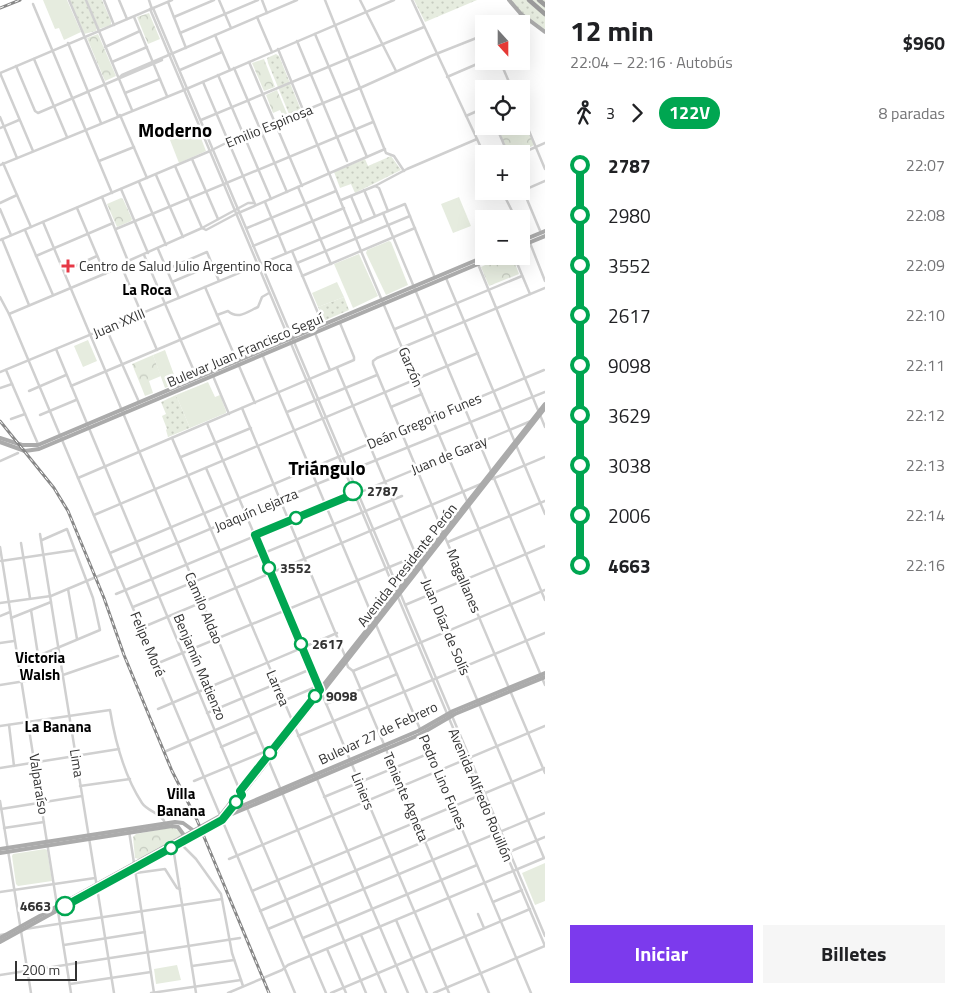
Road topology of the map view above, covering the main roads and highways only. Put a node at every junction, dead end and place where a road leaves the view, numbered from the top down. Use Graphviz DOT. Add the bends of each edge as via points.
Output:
graph roads {
  1 [pos="509,0"];
  2 [pos="529,0"];
  3 [pos="539,0"];
  4 [pos="545,5"];
  5 [pos="545,14"];
  6 [pos="545,32"];
  7 [pos="544,233"];
  8 [pos="530,240"];
  9 [pos="475,263"];
  10 [pos="445,276"];
  11 [pos="414,289"];
  12 [pos="384,302"];
  13 [pos="291,341"];
  14 [pos="212,374"];
  15 [pos="545,404"];
  16 [pos="545,408"];
  17 [pos="122,412"];
  18 [pos="539,413"];
  19 [pos="0,438"];
  20 [pos="62,438"];
  21 [pos="0,442"];
  22 [pos="515,444"];
  23 [pos="492,475"];
  24 [pos="468,504"];
  25 [pos="444,534"];
  26 [pos="420,565"];
  27 [pos="543,676"];
  28 [pos="241,793"];
  29 [pos="246,806"];
  30 [pos="228,812"];
  31 [pos="222,817"];
  32 [pos="129,831"];
  33 [pos="194,831"];
  34 [pos="186,838"];
  35 [pos="0,849"];
  36 [pos="8,850"];
  37 [pos="0,853"];
  38 [pos="22,929"];
  39 [pos="0,936"];
  40 [pos="0,942"];
  1 -- 6 [label="main road"];
  2 -- 5 [label="highway"];
  3 -- 4 [label="highway"];
  7 -- 8 [label="main road"];
  9 -- 10 [label="main road, Bulevar Juan Francisco Seguí"];
  10 -- 11 [label="main road, Bulevar Juan Francisco Seguí"];
  10 -- 11 [label="main road, Bulevar Juan Francisco Seguí"];
  11 -- 12 [label="main road, Bulevar Juan Francisco Seguí"];
  12 -- 13 [label="main road, Bulevar Juan Francisco Seguí"];
  12 -- 13 [label="main road, Bulevar Juan Francisco Seguí"];
  13 -- 14 [label="main road, Bulevar Juan Francisco Seguí"];
  14 -- 17 [label="main road, Bulevar Juan Francisco Seguí"];
  14 -- 17 [label="main road, Bulevar Juan Francisco Seguí" via="139,402"];
  15 -- 18 [label="main road, Avenida Presidente Perón"];
  16 -- 18 [label="main road, Avenida Presidente Perón"];
  17 -- 20 [label="main road, Bulevar Juan Francisco Seguí"];
  18 -- 22 [label="main road, Avenida Presidente Perón"];
  18 -- 22 [label="main road, Avenida Presidente Perón"];
  19 -- 20 [label="main road, Bulevar Juan Francisco Seguí" via="22,445 38,445"];
  20 -- 21 [label="main road, Bulevar Juan Francisco Seguí" via="28,451"];
  22 -- 23 [label="main road, Avenida Presidente Perón"];
  23 -- 24 [label="main road, Avenida Presidente Perón"];
  23 -- 24 [label="main road, Avenida Presidente Perón"];
  24 -- 25 [label="main road, Avenida Presidente Perón"];
  25 -- 26 [label="main road, Avenida Presidente Perón"];
  25 -- 26 [label="main road, Avenida Presidente Perón"];
  26 -- 28 [label="main road, Avenida Presidente Perón"];
  27 -- 29 [label="main road, Bulevar 27 de Febrero"];
  28 -- 29 [label="main road, Benjamín Matienzo"];
  28 -- 30 [label="main road, Avenida Presidente Perón"];
  28 -- 31 [label="main road, Avenida Presidente Perón"];
  29 -- 30 [label="main road, Bulevar 27 de Febrero"];
  29 -- 31 [label="main road, Bulevar 27 de Febrero"];
  30 -- 31 [label="main road, Avenida Presidente Perón"];
  31 -- 33 [label="main road, Avenida Presidente Perón"];
  31 -- 34 [label="main road, Avenida Presidente Perón"];
  32 -- 33 [label="main road" via="179,821"];
  32 -- 34 [label="main road" via="175,826"];
  32 -- 36 [label="main road"];
  33 -- 34 [label="main road, Avenida Presidente Perón"];
  34 -- 38 [label="main road, Avenida Presidente Perón"];
  35 -- 36 [label="main road"];
  36 -- 37 [label="main road"];
  38 -- 39 [label="main road, Avenida Presidente Perón"];
  38 -- 40 [label="main road, Avenida Presidente Perón"];
}
